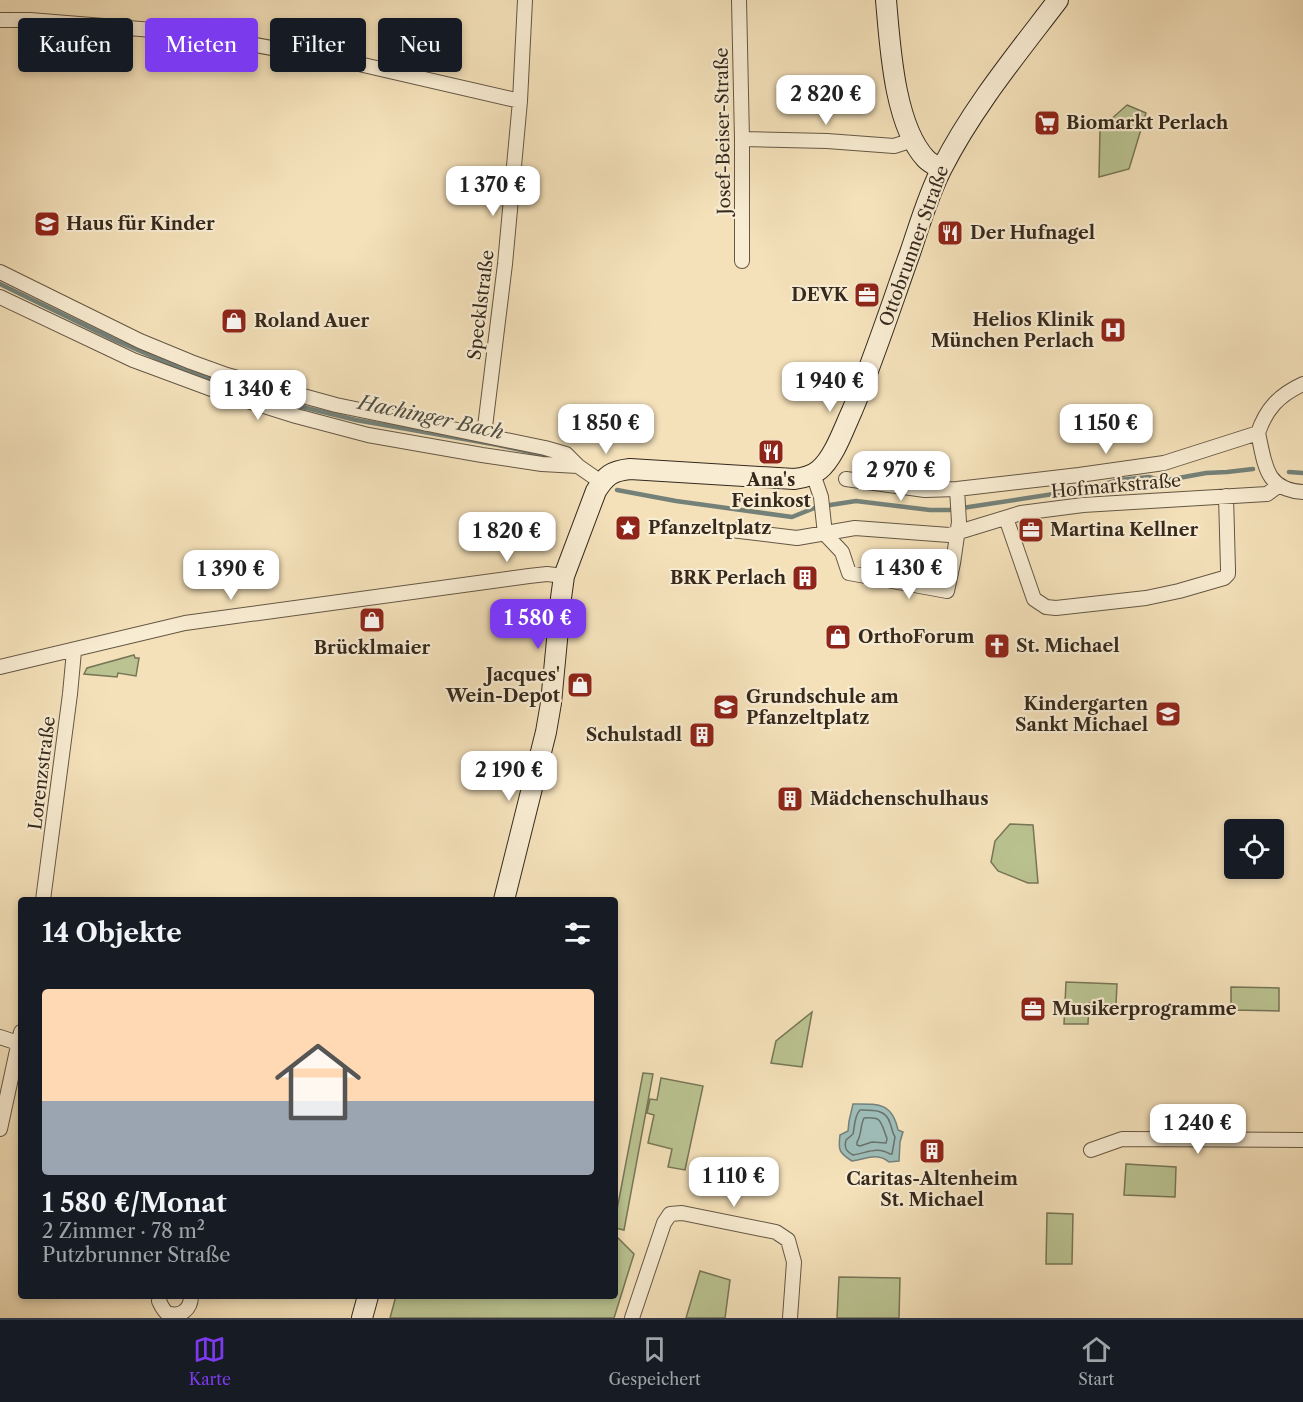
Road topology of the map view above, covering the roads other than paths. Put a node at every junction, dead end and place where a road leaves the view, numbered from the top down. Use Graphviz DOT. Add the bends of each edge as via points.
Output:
graph roads {
  1 [pos="525,0"];
  2 [pos="739,0"];
  3 [pos="886,0"];
  4 [pos="1058,0"];
  5 [pos="0,20"];
  6 [pos="520,100"];
  7 [pos="742,139"];
  8 [pos="913,140"];
  9 [pos="941,170"];
  10 [pos="742,261"];
  11 [pos="0,272"];
  12 [pos="0,297"];
  13 [pos="137,351"];
  14 [pos="1303,384"];
  15 [pos="1258,434"];
  16 [pos="484,435"];
  17 [pos="578,466"];
  18 [pos="813,474"];
  19 [pos="846,479"];
  20 [pos="601,482"];
  21 [pos="1278,486"];
  22 [pos="1303,492"];
  23 [pos="957,495"];
  24 [pos="1226,496"];
  25 [pos="1006,518"];
  26 [pos="958,527"];
  27 [pos="731,530"];
  28 [pos="825,534"];
  29 [pos="564,576"];
  30 [pos="74,651"];
  31 [pos="0,667"];
  32 [pos="43,897"];
  33 [pos="505,897"];
  34 [pos="0,1037"];
  35 [pos="18,1040"];
  36 [pos="18,1049"];
  37 [pos="0,1129"];
  38 [pos="1303,1140"];
  39 [pos="1090,1150"];
  40 [pos="159,1299"];
  41 [pos="191,1299"];
  42 [pos="367,1299"];
  43 [pos="362,1318"];
  44 [pos="632,1318"];
  45 [pos="790,1318"];
  1 -- 6 [label="street, Specklstraße"];
  2 -- 7 [label="street, Josef-Beiser-Straße"];
  3 -- 8 [label="main road" via="896,84"];
  4 -- 9 [label="main road, Ottobrunner Straße" via="985,96"];
  5 -- 6 [label="street" via="142,29 217,39 359,64"];
  6 -- 16 [label="street, Specklstraße"];
  7 -- 8 [label="street" via="894,146"];
  7 -- 10 [label="street, Josef-Beiser-Straße"];
  8 -- 9 [label="main road"];
  9 -- 18 [label="main road, Ottobrunner Straße" via="862,386 831,455"];
  11 -- 13 [label="street"];
  12 -- 13 [label="street"];
  13 -- 16 [label="street" via="191,362 300,396"];
  13 -- 17 [label="street" via="222,393 333,427 482,455"];
  14 -- 15 [label="street" via="1270,407"];
  15 -- 21 [label="street" via="1266,468"];
  15 -- 23 [label="street" via="1164,463"];
  16 -- 17 [label="street" via="566,454"];
  17 -- 20 [label="street"];
  18 -- 20 [label="main road" via="794,479 630,469 613,472"];
  18 -- 28 [label="street" via="821,497"];
  19 -- 23 [label="street"];
  20 -- 29 [label="main road"];
  21 -- 22 [label="street"];
  21 -- 24 [label="street, Hofmarkstraße" via="1267,494"];
  23 -- 26 [label="street"];
  24 -- 25 [label="street, Hofmarkstraße" via="1083,505"];
  24 -- 25 [label="street" via="1228,574 1224,578 1146,598 1056,608 1034,599"];
  25 -- 26 [label="street, Hofmarkstraße"];
  26 -- 28 [label="street" via="949,535 855,528"];
  26 -- 28 [label="street" via="947,591 849,573 842,552"];
  27 -- 28 [label="street" via="797,538"];
  29 -- 30 [label="street" via="529,576 185,623"];
  29 -- 33 [label="main road" via="546,732"];
  30 -- 31 [label="street"];
  30 -- 32 [label="street, Lorenzstraße"];
  34 -- 35 [label="street"];
  36 -- 37 [label="street"];
  38 -- 39 [label="street" via="1122,1139"];
  40 -- 41 [label="street" via="164,1311 176,1317 188,1311"];
  42 -- 43 [label="main road"];
  44 -- 45 [label="street" via="664,1223 670,1214 682,1214 776,1232 788,1240 794,1262"];
}
